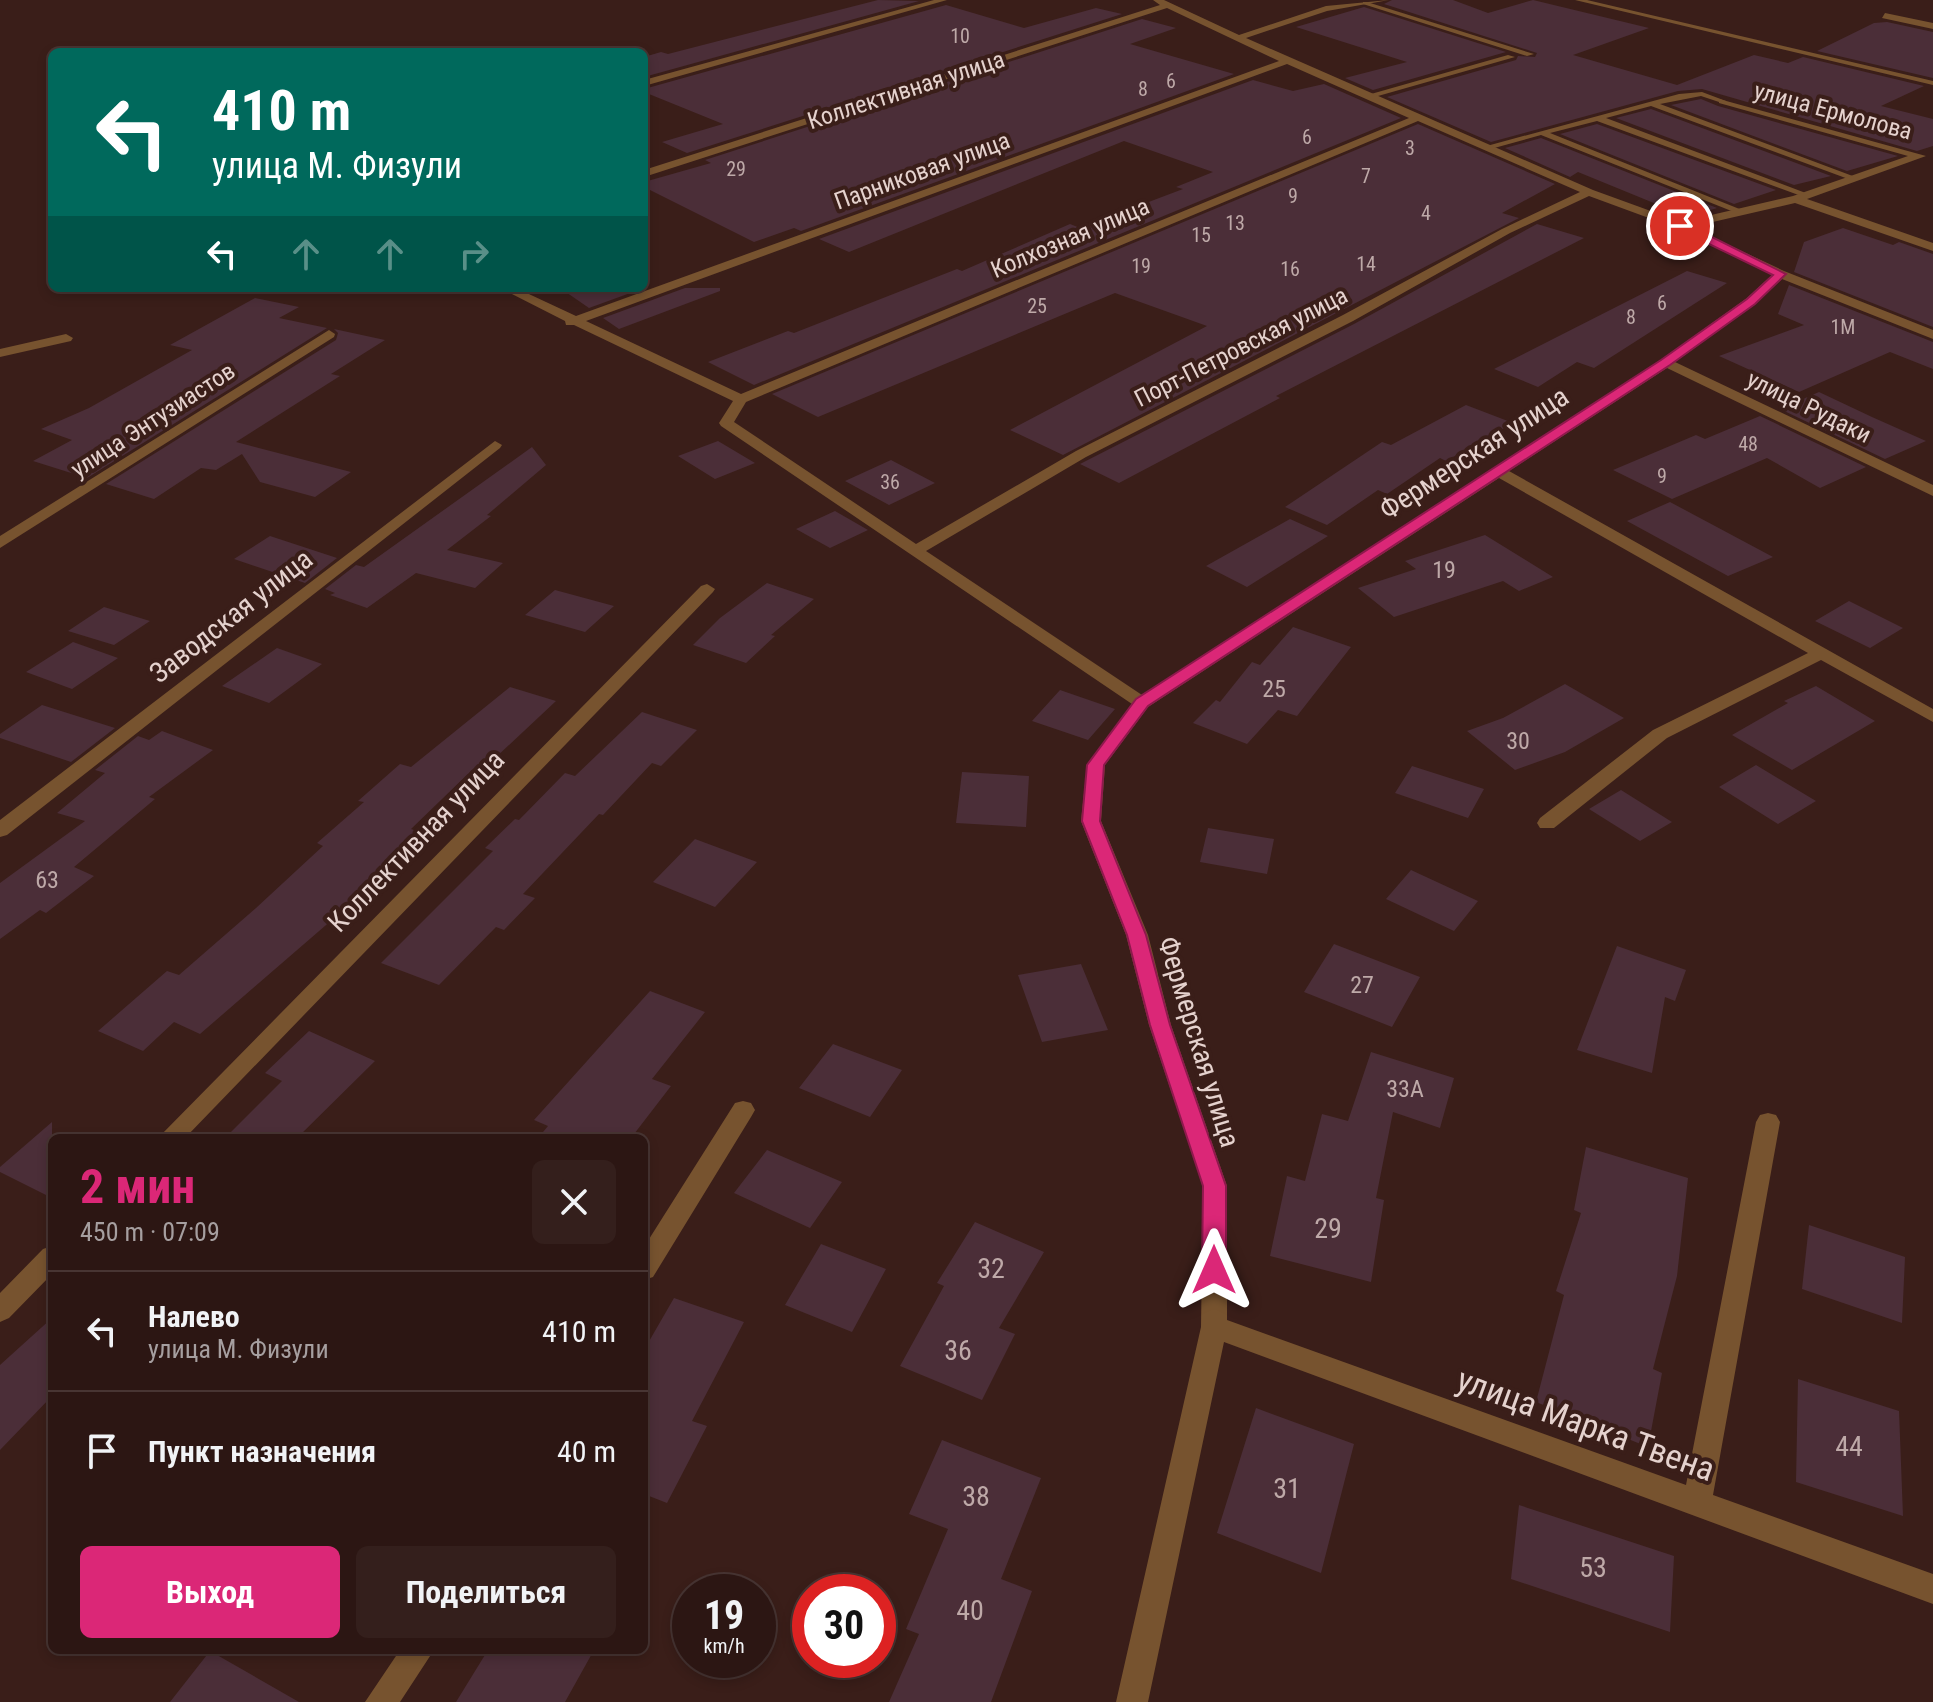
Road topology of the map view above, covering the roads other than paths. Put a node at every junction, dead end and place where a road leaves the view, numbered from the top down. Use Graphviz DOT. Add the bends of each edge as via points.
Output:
graph roads {
  1 [pos="943,0"];
  2 [pos="1157,0"];
  3 [pos="1385,0"];
  4 [pos="1578,0"];
  5 [pos="1365,3"];
  6 [pos="1168,5"];
  7 [pos="1885,16"];
  8 [pos="1933,26"];
  9 [pos="1238,38"];
  10 [pos="1530,54"];
  11 [pos="1511,57"];
  12 [pos="1287,61"];
  13 [pos="648,82"];
  14 [pos="1933,83"];
  15 [pos="1368,96"];
  16 [pos="1722,101"];
  17 [pos="1652,104"];
  18 [pos="1417,118"];
  19 [pos="1598,118"];
  20 [pos="1542,133"];
  21 [pos="1487,147"];
  22 [pos="1920,155"];
  23 [pos="1933,159"];
  24 [pos="648,173"];
  25 [pos="1854,178"];
  26 [pos="1589,192"];
  27 [pos="1802,197"];
  28 [pos="1742,212"];
  29 [pos="1680,226"];
  30 [pos="1933,247"];
  31 [pos="1780,274"];
  32 [pos="514,292"];
  33 [pos="571,322"];
  34 [pos="329,334"];
  35 [pos="1933,335"];
  36 [pos="66,338"];
  37 [pos="0,353"];
  38 [pos="1666,363"];
  39 [pos="741,399"];
  40 [pos="495,445"];
  41 [pos="1499,472"];
  42 [pos="1933,491"];
  43 [pos="0,543"];
  44 [pos="918,549"];
  45 [pos="707,589"];
  46 [pos="1819,654"];
  47 [pos="1142,703"];
  48 [pos="1933,716"];
  49 [pos="1547,823"];
  50 [pos="0,830"];
  51 [pos="743,1110"];
  52 [pos="1768,1122"];
  53 [pos="174,1134"];
  54 [pos="48,1261"];
  55 [pos="648,1263"];
  56 [pos="0,1310"];
  57 [pos="1214,1327"];
  58 [pos="1697,1503"];
  59 [pos="1933,1589"];
  60 [pos="416,1654"];
  61 [pos="381,1702"];
  62 [pos="1132,1702"];
  1 -- 13 [label="street"];
  2 -- 6 [label="street"];
  3 -- 5 [label="street"];
  4 -- 14 [label="lane"];
  5 -- 9 [label="street" via="1326,9"];
  5 -- 10 [label="lane"];
  6 -- 9 [label="street"];
  6 -- 24 [label="street, Коллективная улица"];
  7 -- 8 [label="street"];
  9 -- 12 [label="street"];
  11 -- 15 [label="lane"];
  12 -- 15 [label="street"];
  12 -- 33 [label="street, Парниковая улица"];
  15 -- 18 [label="street"];
  16 -- 17 [label="lane" via="1693,94"];
  16 -- 22 [label="street, улица Ермолова"];
  17 -- 19 [label="lane"];
  17 -- 25 [label="lane"];
  18 -- 21 [label="street"];
  18 -- 39 [label="street, Колхозная улица"];
  19 -- 20 [label="lane"];
  19 -- 27 [label="lane"];
  20 -- 21 [label="lane"];
  20 -- 28 [label="lane"];
  21 -- 26 [label="street"];
  22 -- 23 [label="street, улица Ермолова"];
  22 -- 25 [label="street"];
  25 -- 27 [label="street"];
  26 -- 29 [label="street"];
  26 -- 44 [label="street, Порт-Петровская улица" via="1081,454"];
  27 -- 28 [label="street"];
  27 -- 30 [label="street"];
  28 -- 29 [label="street"];
  29 -- 31 [label="street"];
  31 -- 35 [label="street"];
  31 -- 38 [label="street, Фермерская улица"];
  32 -- 33 [label="street"];
  33 -- 39 [label="street"];
  34 -- 43 [label="street, улица Энтузиастов"];
  36 -- 37 [label="street"];
  38 -- 41 [label="street, Фермерская улица"];
  38 -- 42 [label="street, улица Рудаки"];
  39 -- 44 [label="street" via="726,423"];
  40 -- 50 [label="street, Заводская улица"];
  41 -- 46 [label="street"];
  41 -- 47 [label="street, Фермерская улица"];
  44 -- 47 [label="street"];
  45 -- 53 [label="street, Коллективная улица"];
  46 -- 48 [label="street"];
  46 -- 49 [label="street" via="1660,734"];
  47 -- 57 [label="street, Фермерская улица" via="1096,765 1091,821 1137,935 1160,1025 1215,1186"];
  51 -- 55 [label="street"];
  52 -- 58 [label="street"];
  54 -- 56 [label="street"];
  57 -- 58 [label="street, улица Марка Твена"];
  57 -- 62 [label="street, Фермерская улица"];
  58 -- 59 [label="street, улица Марка Твена"];
  60 -- 61 [label="street"];
}
